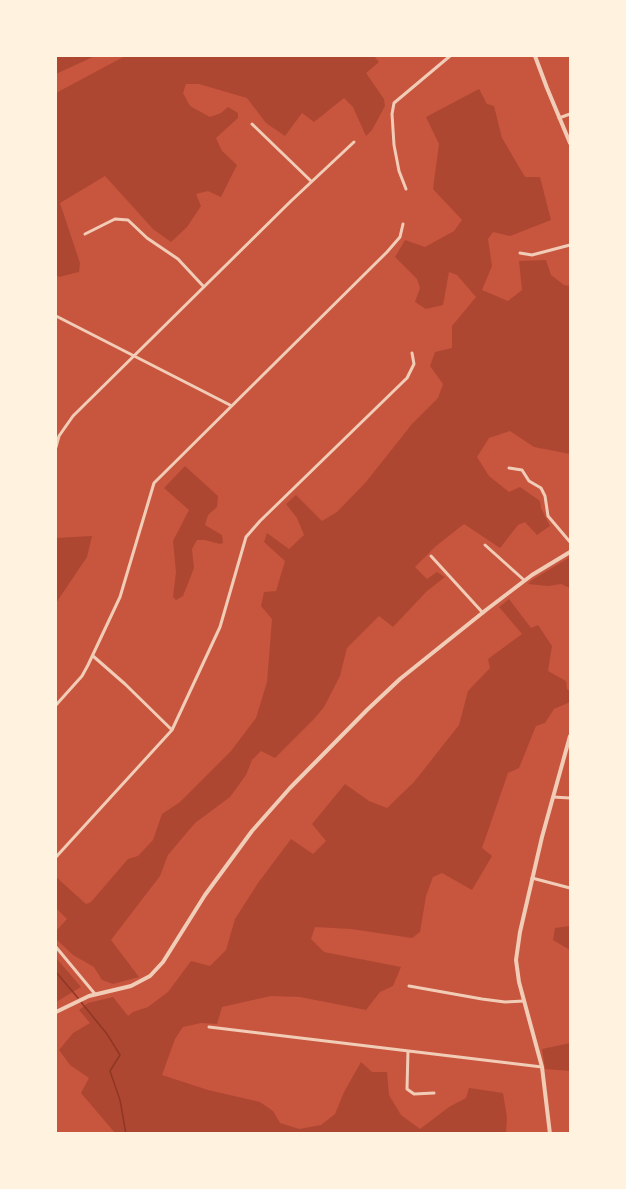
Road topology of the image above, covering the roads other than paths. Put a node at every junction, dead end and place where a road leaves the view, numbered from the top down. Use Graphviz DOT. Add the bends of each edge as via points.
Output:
graph roads {
  1 [pos="450,56"];
  2 [pos="535,56"];
  3 [pos="570,114"];
  4 [pos="559,118"];
  5 [pos="252,124"];
  6 [pos="354,142"];
  7 [pos="570,143"];
  8 [pos="311,182"];
  9 [pos="406,189"];
  10 [pos="403,224"];
  11 [pos="85,234"];
  12 [pos="570,245"];
  13 [pos="520,253"];
  14 [pos="204,287"];
  15 [pos="56,316"];
  16 [pos="412,353"];
  17 [pos="134,356"];
  18 [pos="230,405"];
  19 [pos="56,447"];
  20 [pos="509,468"];
  21 [pos="570,542"];
  22 [pos="485,545"];
  23 [pos="570,552"];
  24 [pos="431,556"];
  25 [pos="524,580"];
  26 [pos="483,613"];
  27 [pos="93,656"];
  28 [pos="56,705"];
  29 [pos="172,730"];
  30 [pos="570,735"];
  31 [pos="552,797"];
  32 [pos="570,798"];
  33 [pos="56,857"];
  34 [pos="532,878"];
  35 [pos="570,888"];
  36 [pos="56,947"];
  37 [pos="409,986"];
  38 [pos="95,994"];
  39 [pos="524,1001"];
  40 [pos="56,1012"];
  41 [pos="209,1027"];
  42 [pos="408,1051"];
  43 [pos="542,1067"];
  44 [pos="434,1093"];
  45 [pos="550,1134"];
  1 -- 9 [label="street" via="394,103 394,145"];
  2 -- 4 [label="street"];
  3 -- 4 [label="street"];
  4 -- 7 [label="street"];
  5 -- 8 [label="street"];
  6 -- 8 [label="street"];
  8 -- 14 [label="street"];
  10 -- 18 [label="street" via="392,247"];
  11 -- 14 [label="street" via="118,219 128,220 178,259"];
  12 -- 13 [label="street" via="532,255"];
  14 -- 17 [label="street"];
  15 -- 17 [label="street"];
  16 -- 29 [label="street" via="413,368 407,378 246,537 220,627"];
  17 -- 18 [label="street"];
  17 -- 19 [label="street" via="71,419"];
  18 -- 27 [label="street" via="154,483 124,584"];
  20 -- 21 [label="street" via="522,470 529,481 541,488 548,516"];
  22 -- 25 [label="street"];
  23 -- 25 [label="street"];
  24 -- 26 [label="street"];
  25 -- 26 [label="street"];
  26 -- 38 [label="street" via="387,691 270,810 205,895 157,970 139,983"];
  27 -- 28 [label="street" via="82,676"];
  27 -- 29 [label="street"];
  29 -- 33 [label="street"];
  30 -- 31 [label="street"];
  31 -- 32 [label="street"];
  31 -- 34 [label="street"];
  34 -- 35 [label="street"];
  34 -- 39 [label="street" via="516,960"];
  36 -- 38 [label="street"];
  37 -- 39 [label="street" via="482,999"];
  38 -- 40 [label="street"];
  39 -- 43 [label="street"];
  41 -- 42 [label="street"];
  42 -- 43 [label="street"];
  42 -- 44 [label="street" via="407,1089 414,1094"];
  43 -- 45 [label="street"];
}
